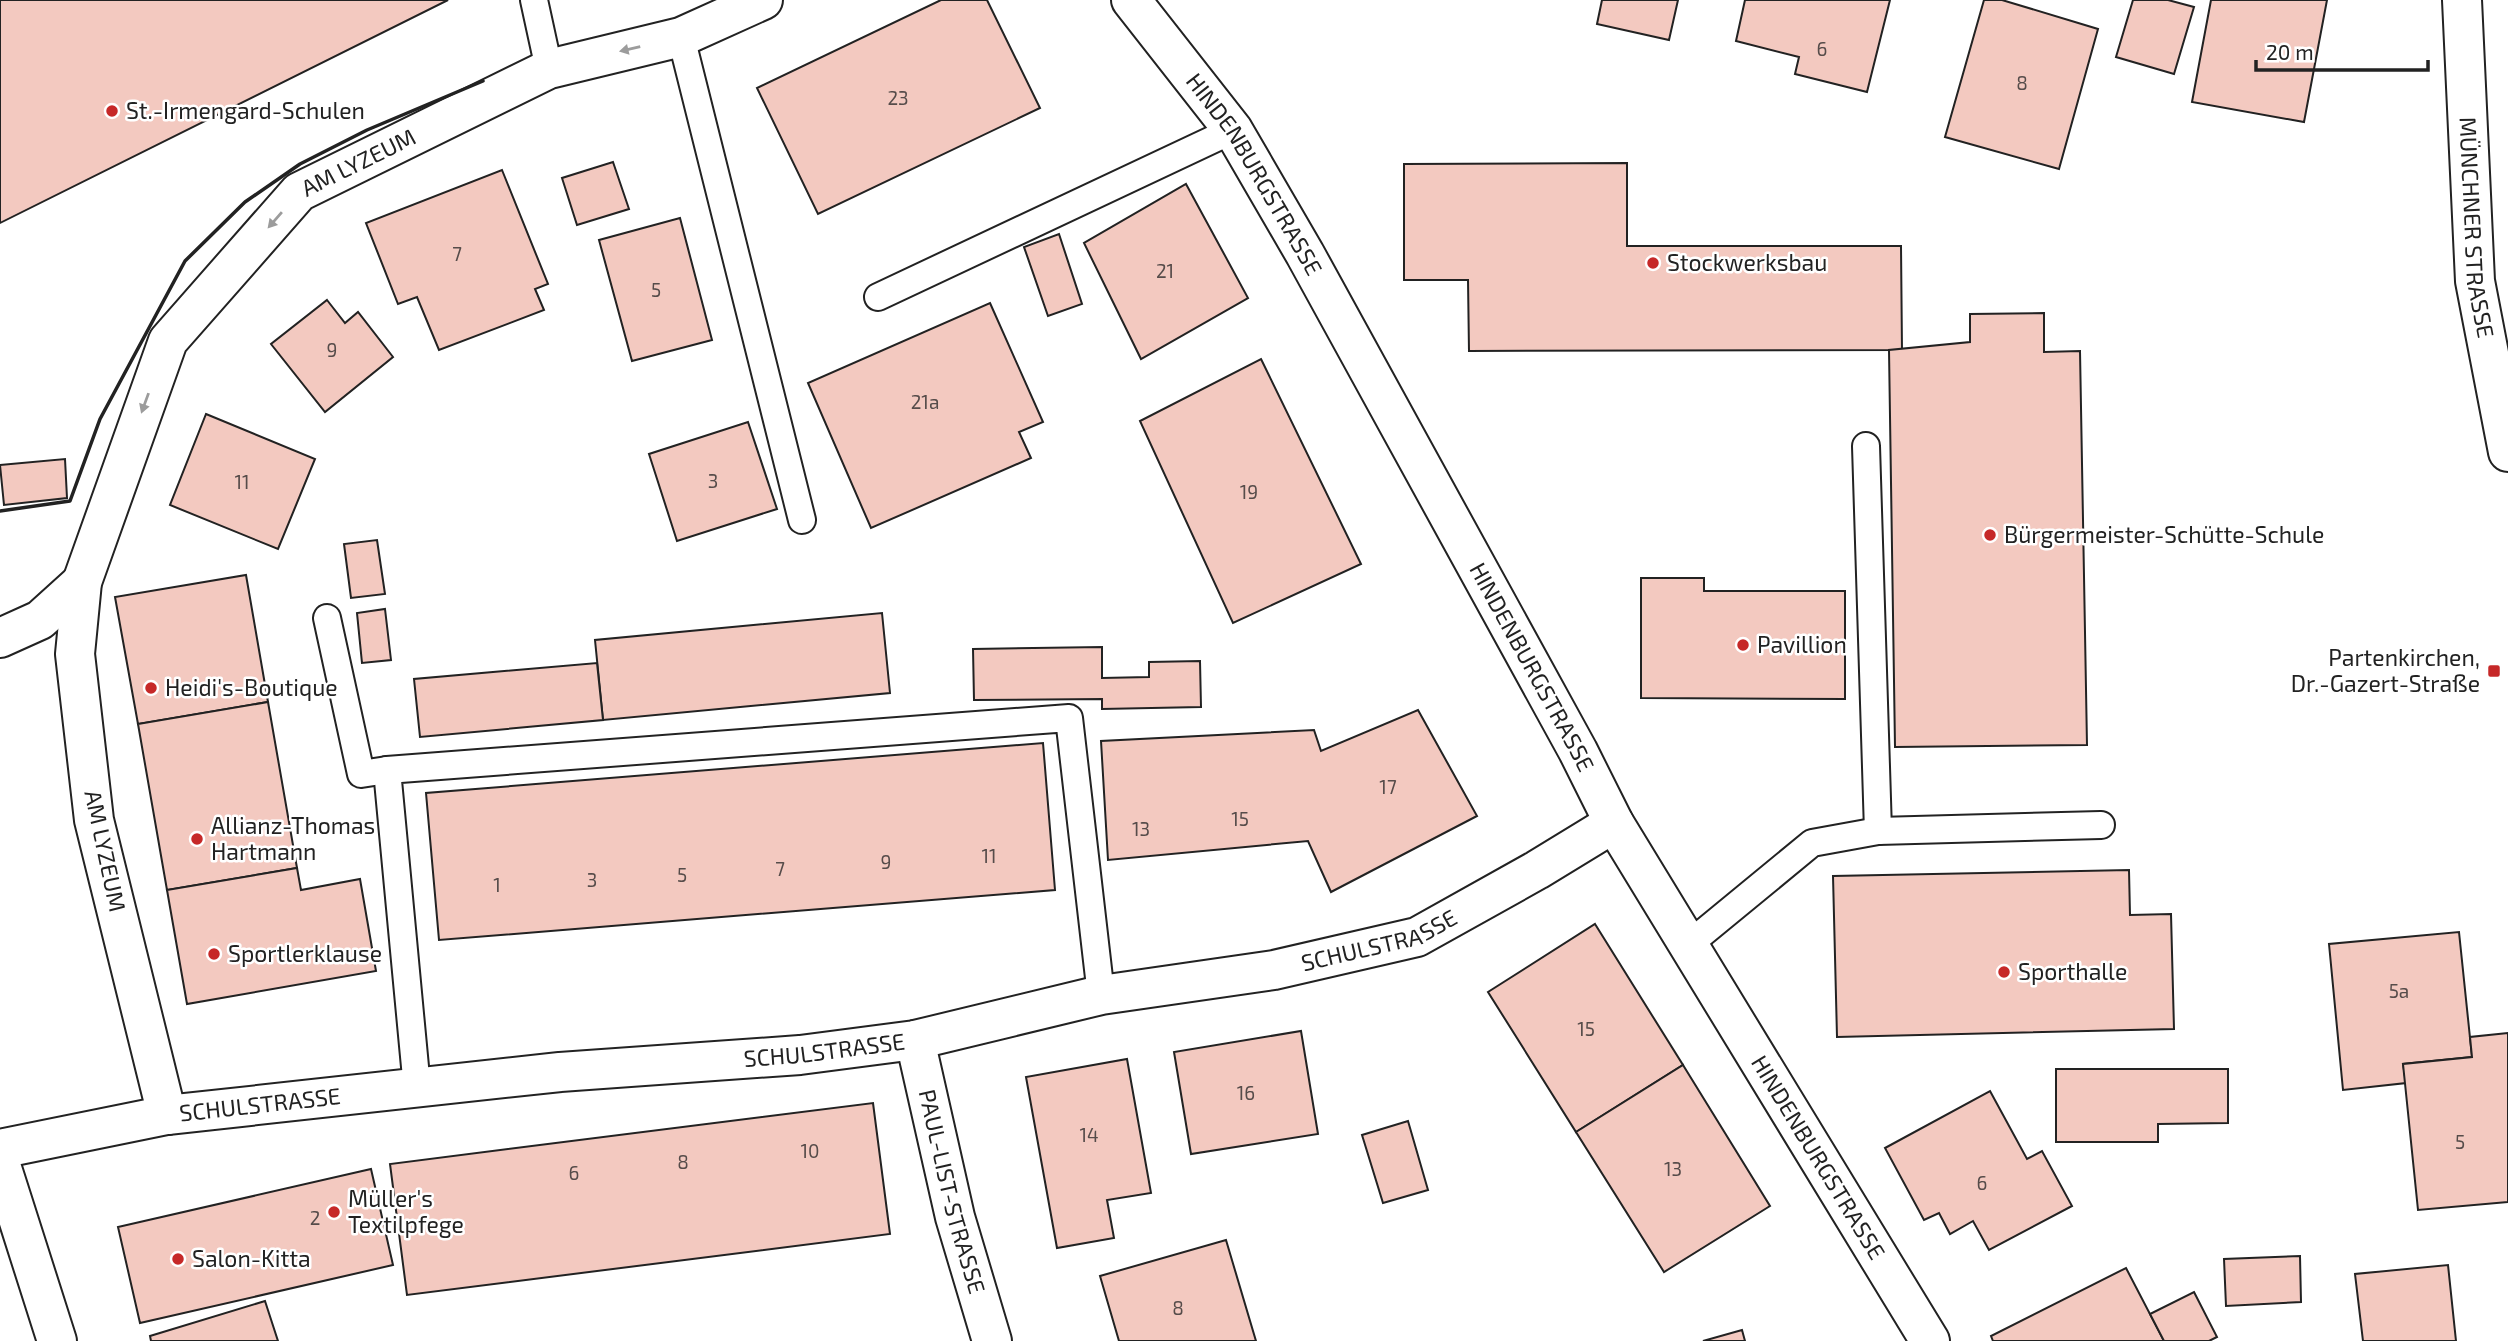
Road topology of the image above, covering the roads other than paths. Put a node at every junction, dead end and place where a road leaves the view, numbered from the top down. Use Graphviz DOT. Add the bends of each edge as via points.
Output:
graph roads {
  1 [pos="534,0"];
  2 [pos="762,0"];
  3 [pos="1130,0"];
  4 [pos="2462,0"];
  5 [pos="681,37"];
  6 [pos="549,69"];
  7 [pos="1233,130"];
  8 [pos="878,297"];
  9 [pos="1866,446"];
  10 [pos="2508,452"];
  11 [pos="802,520"];
  12 [pos="82,582"];
  13 [pos="327,618"];
  14 [pos="0,638"];
  15 [pos="387,770"];
  16 [pos="1614,823"];
  17 [pos="2101,825"];
  18 [pos="1878,831"];
  19 [pos="1688,945"];
  20 [pos="1101,995"];
  21 [pos="915,1040"];
  22 [pos="417,1088"];
  23 [pos="167,1115"];
  24 [pos="0,1149"];
  25 [pos="0,1162"];
  26 [pos="57,1341"];
  27 [pos="992,1341"];
  28 [pos="1930,1341"];
  1 -- 6 [label="lane"];
  2 -- 5 [label="street, AM LYZEUM"];
  3 -- 7 [label="street, HINDENBURGSTRASSE"];
  4 -- 10 [label="street, MÜNCHNER STRASSE" via="2475,281"];
  5 -- 6 [label="street, AM LYZEUM, one-way"];
  5 -- 11 [label="lane"];
  6 -- 12 [label="street, AM LYZEUM, one-way" via="299,192 168,341"];
  7 -- 8 [label="lane"];
  7 -- 16 [label="street, HINDENBURGSTRASSE"];
  9 -- 18 [label="lane"];
  12 -- 14 [label="street, AM LYZEUM" via="40,620"];
  12 -- 23 [label="street, AM LYZEUM" via="75,654 94,820"];
  13 -- 15 [label="lane" via="361,774"];
  15 -- 20 [label="lane" via="1069,718"];
  15 -- 22 [label="lane"];
  16 -- 19 [label="street, HINDENBURGSTRASSE"];
  16 -- 20 [label="street, SCHULSTRASSE" via="1417,937 1274,970"];
  17 -- 18 [label="lane"];
  18 -- 19 [label="lane" via="1812,843"];
  19 -- 28 [label="street, HINDENBURGSTRASSE"];
  20 -- 21 [label="street, SCHULSTRASSE"];
  21 -- 22 [label="street, SCHULSTRASSE" via="800,1055 559,1072"];
  21 -- 27 [label="street, PAUL-LIST-STRASSE" via="955,1217"];
  22 -- 23 [label="street, SCHULSTRASSE"];
  23 -- 24 [label="street, SCHULSTRASSE"];
  25 -- 26 [label="street"];
}
